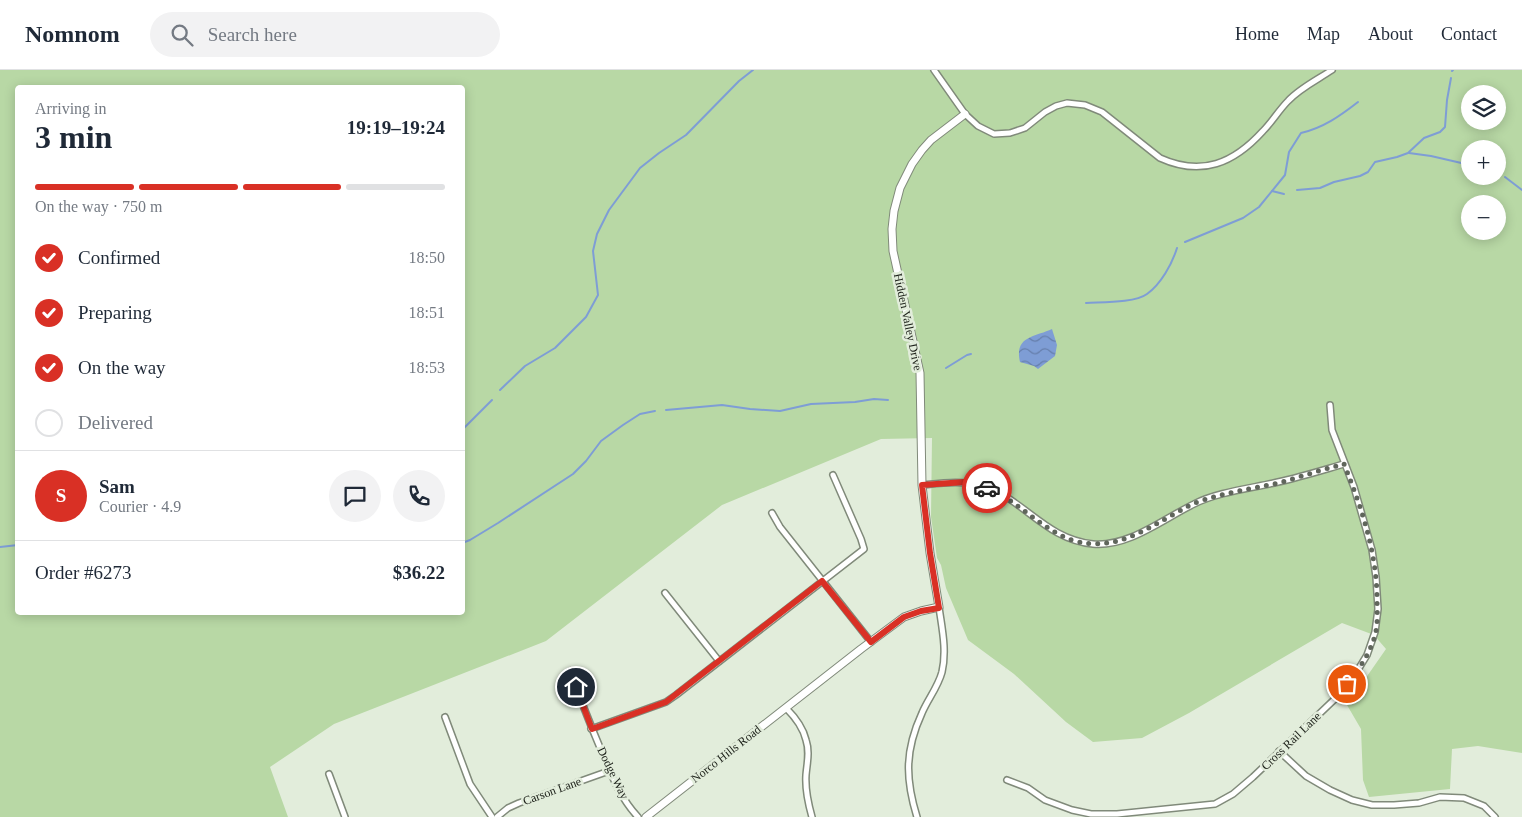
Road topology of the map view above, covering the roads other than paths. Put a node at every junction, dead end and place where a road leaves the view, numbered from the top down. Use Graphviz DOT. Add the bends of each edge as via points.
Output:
graph roads {
  1 [pos="934,70"];
  2 [pos="1332,70"];
  3 [pos="965,114"];
  4 [pos="1330,405"];
  5 [pos="1344,464"];
  6 [pos="833,474"];
  7 [pos="922,485"];
  8 [pos="772,512"];
  9 [pos="822,581"];
  10 [pos="665,593"];
  11 [pos="939,608"];
  12 [pos="871,642"];
  13 [pos="719,661"];
  14 [pos="570,671"];
  15 [pos="786,708"];
  16 [pos="445,717"];
  17 [pos="592,729"];
  18 [pos="1279,751"];
  19 [pos="609,771"];
  20 [pos="329,774"];
  21 [pos="1008,780"];
  22 [pos="1118,815"];
  23 [pos="345,817"];
  24 [pos="492,817"];
  25 [pos="498,817"];
  26 [pos="638,817"];
  27 [pos="646,817"];
  28 [pos="812,817"];
  29 [pos="917,817"];
  30 [pos="1495,817"];
  1 -- 3 [label="street"];
  2 -- 3 [label="street" via="1289,100 1244,150 1215,165 1202,167 1160,158 1102,112 1085,105 1067,103 1056,106 1025,128 1010,134 994,134 985,130"];
  3 -- 7 [label="street, Hidden Valley Drive" via="922,150 900,188 894,211 893,251 920,372"];
  4 -- 5 [label="street, Cross Rail Lane" via="1332,430"];
  5 -- 7 [label="street" via="1196,502 1143,531 1109,544 1093,544 1056,533 999,493 982,486 965,482"];
  5 -- 18 [label="street, Cross Rail Lane" via="1372,550 1378,608 1376,632 1367,655 1338,696"];
  6 -- 9 [label="street" via="864,549"];
  7 -- 11 [label="street, Hidden Valley Drive"];
  8 -- 9 [label="street"];
  9 -- 12 [label="street"];
  9 -- 13 [label="street"];
  10 -- 13 [label="street"];
  11 -- 12 [label="street" via="904,617"];
  11 -- 29 [label="street" via="944,650 942,672 919,720 909,751 908,780"];
  12 -- 15 [label="street, Norco Hills Road"];
  13 -- 17 [label="street" via="666,702"];
  14 -- 17 [label="street, Dodge Way"];
  15 -- 27 [label="street, Norco Hills Road"];
  15 -- 28 [label="street" via="802,728 807,742 806,788"];
  16 -- 24 [label="street" via="470,784"];
  17 -- 19 [label="street, Dodge Way"];
  18 -- 22 [label="street, Cross Rail Lane" via="1232,794 1215,804"];
  18 -- 30 [label="street" via="1306,776 1352,800 1372,805 1394,805 1440,797 1464,798 1484,806"];
  19 -- 25 [label="street, Carson Lane" via="519,803"];
  19 -- 26 [label="street, Dodge Way"];
  20 -- 23 [label="street"];
  21 -- 22 [label="street, Cross Rail Lane" via="1072,810"];
}
